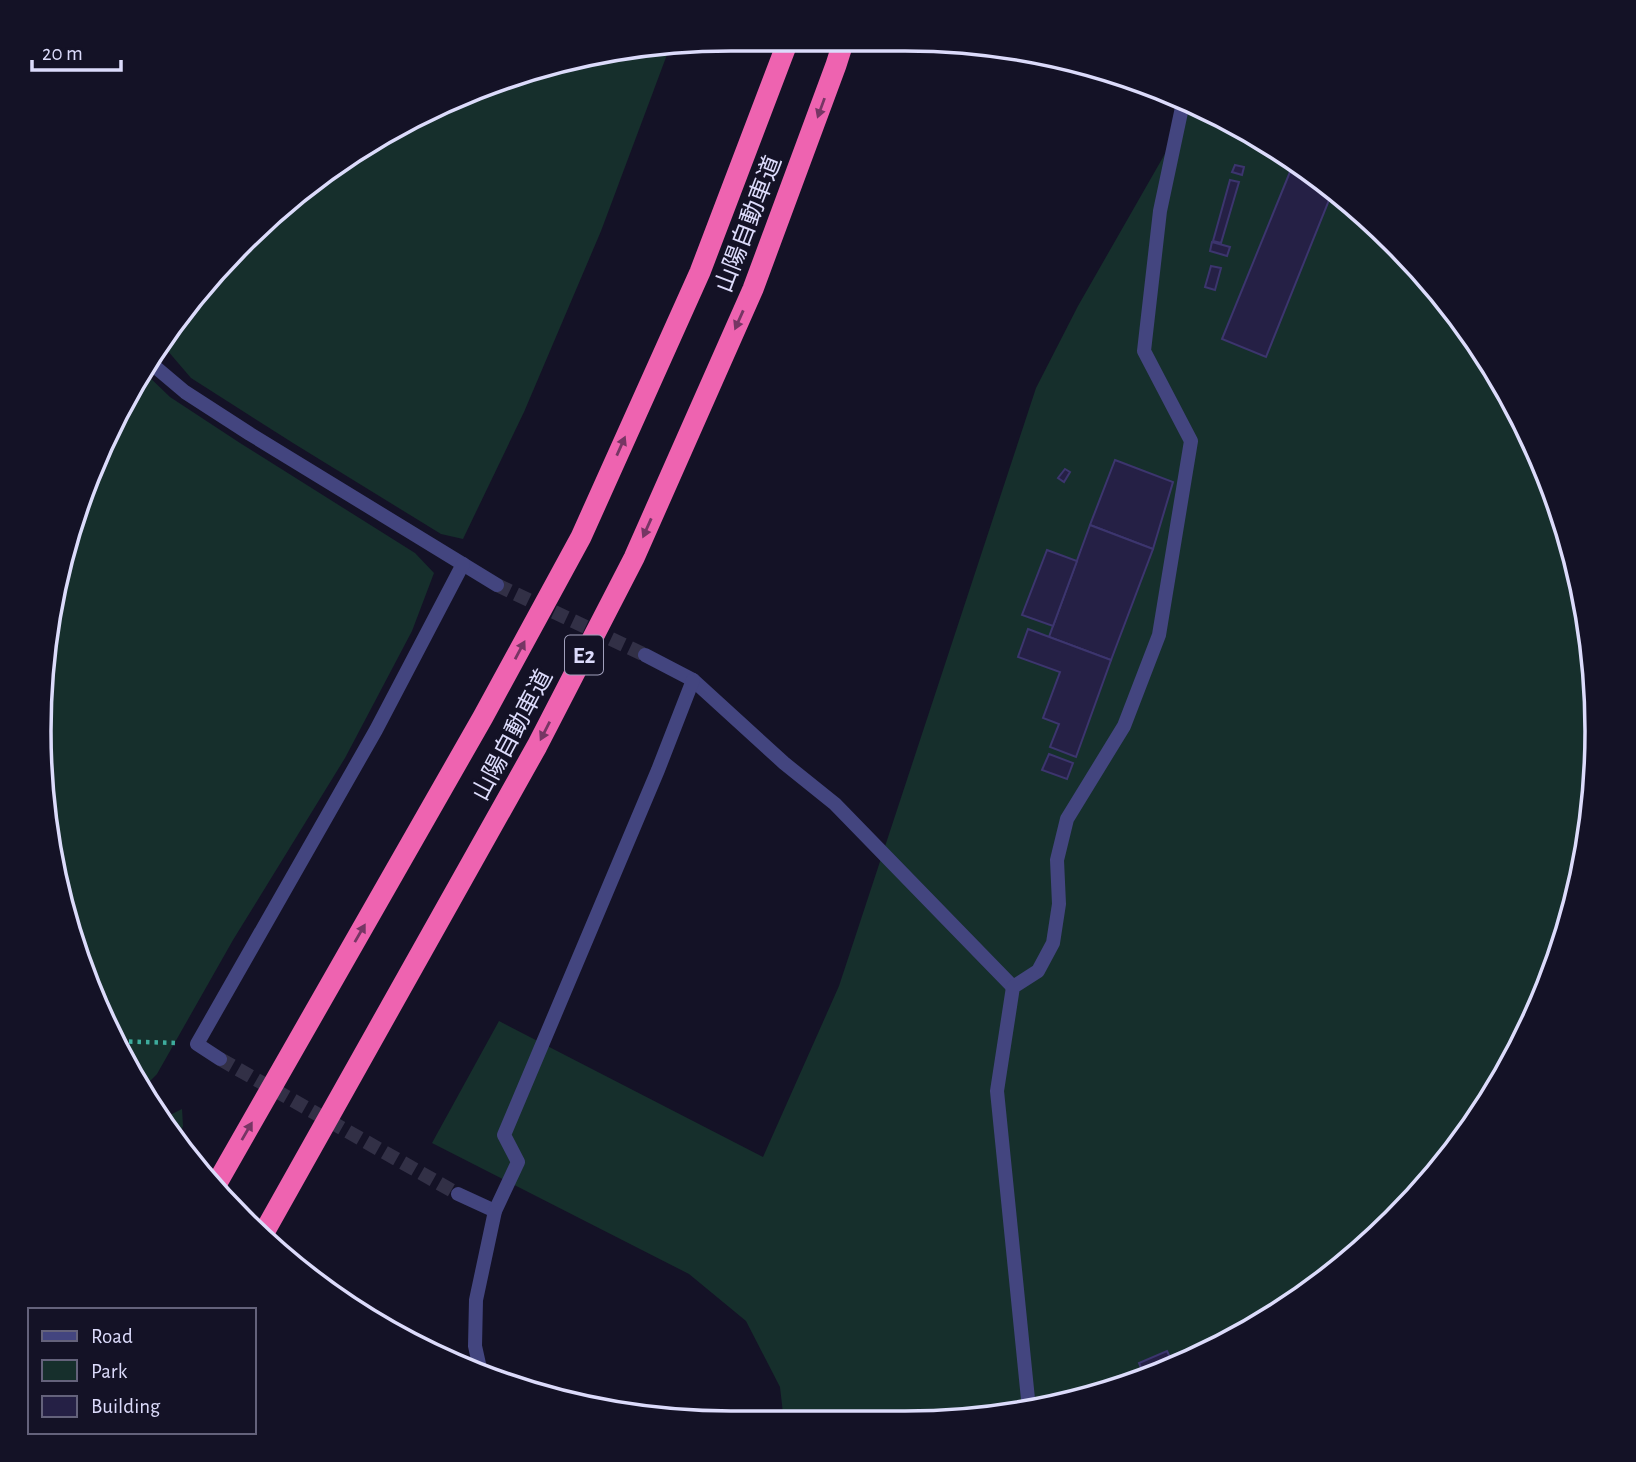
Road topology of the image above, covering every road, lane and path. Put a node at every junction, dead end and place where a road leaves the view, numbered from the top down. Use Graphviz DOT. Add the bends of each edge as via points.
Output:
graph roads {
  1 [pos="784,51"];
  2 [pos="840,51"];
  3 [pos="1181,110"];
  4 [pos="156,368"];
  5 [pos="463,564"];
  6 [pos="498,585"];
  7 [pos="645,656"];
  8 [pos="693,680"];
  9 [pos="1013,987"];
  10 [pos="126,1041"];
  11 [pos="197,1044"];
  12 [pos="220,1059"];
  13 [pos="219,1179"];
  14 [pos="458,1194"];
  15 [pos="495,1211"];
  16 [pos="267,1228"];
  17 [pos="479,1362"];
  18 [pos="1029,1399"];
  13 -- 1 [label="highway, 山陽自動車道 / E2, one-way" via="581,537 700,272"];
  2 -- 16 [label="highway, 山陽自動車道 / E2, one-way" via="753,289 634,558 537,746"];
  3 -- 9 [label="street" via="1160,211 1144,351 1191,441 1158,635 1124,726 1068,820 1057,860 1059,904 1053,943 1038,971"];
  4 -- 5 [label="street" via="250,434"];
  5 -- 6 [label="street"];
  5 -- 11 [label="street" via="376,730"];
  7 -- 8 [label="street"];
  8 -- 9 [label="street" via="835,804"];
  8 -- 15 [label="street" via="504,1135 518,1162"];
  9 -- 18 [label="street" via="997,1091"];
  10 -- 11 [label="path"];
  11 -- 12 [label="street"];
  14 -- 15 [label="street"];
  15 -- 17 [label="street" via="476,1300"];
}
